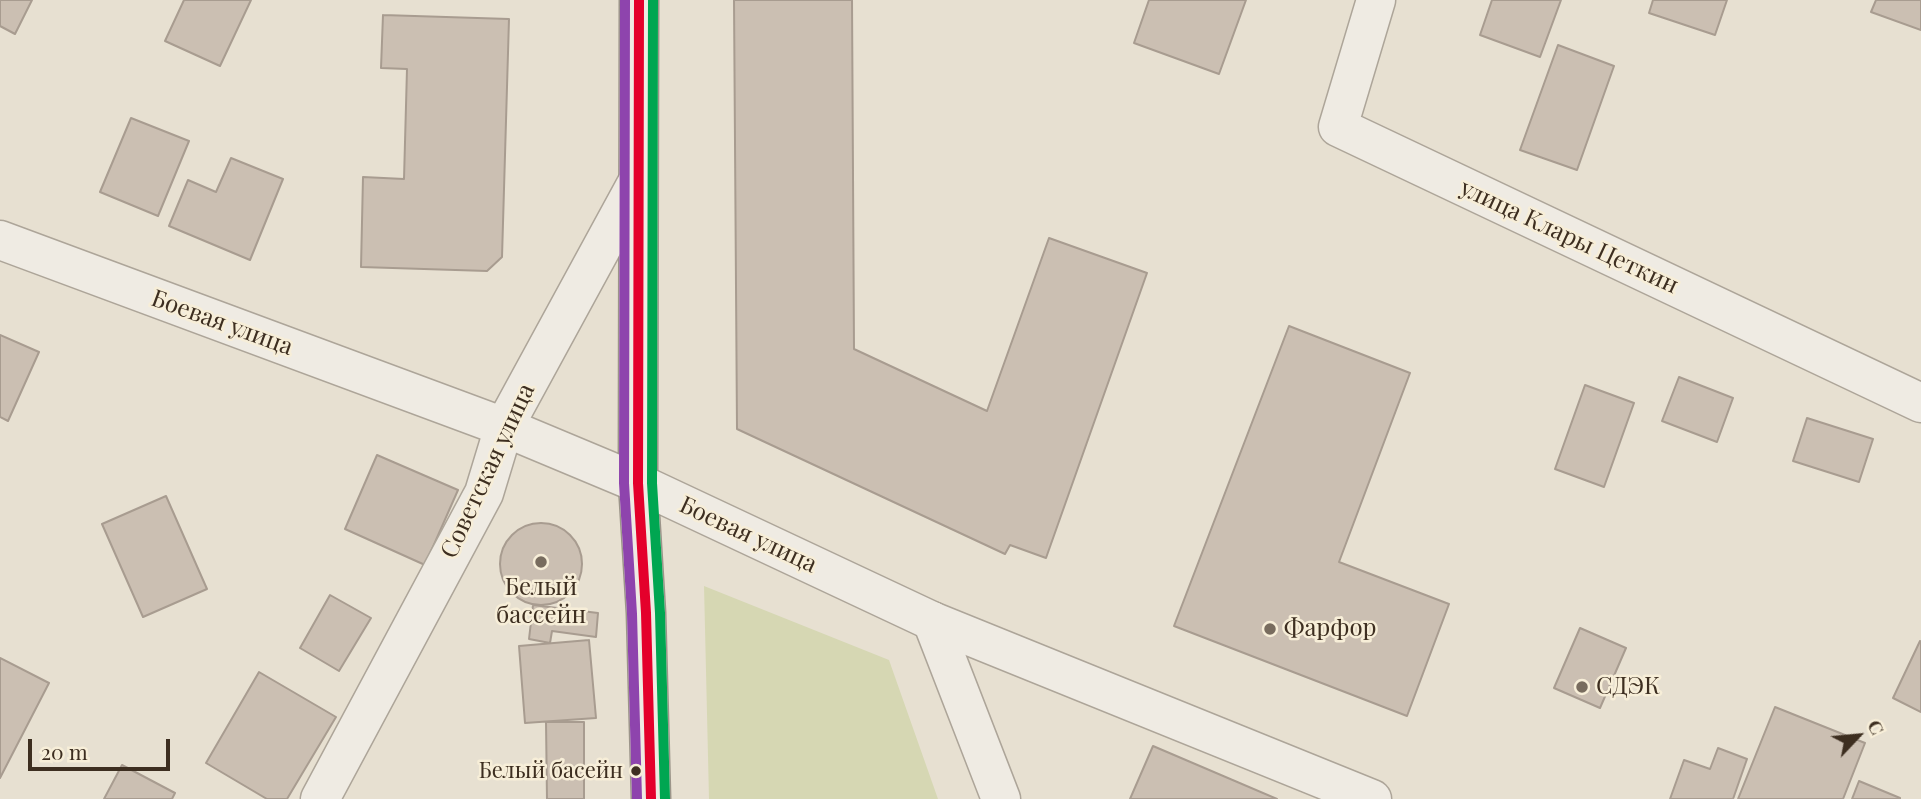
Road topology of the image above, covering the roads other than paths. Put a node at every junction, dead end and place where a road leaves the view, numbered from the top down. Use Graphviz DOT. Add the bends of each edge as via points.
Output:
graph roads {
  1 [pos="639,0"];
  2 [pos="1376,0"];
  3 [pos="638,181"];
  4 [pos="0,240"];
  5 [pos="1921,403"];
  6 [pos="504,427"];
  7 [pos="638,483"];
  8 [pos="932,621"];
  9 [pos="320,799"];
  10 [pos="652,799"];
  11 [pos="1001,799"];
  12 [pos="1372,799"];
  1 -- 3 [label="street"];
  2 -- 5 [label="street, улица Клары Цеткин" via="1338,127"];
  3 -- 6 [label="street, Советская улица"];
  3 -- 7 [label="street"];
  4 -- 6 [label="street, Боевая улица"];
  6 -- 7 [label="street, Боевая улица"];
  6 -- 9 [label="street, Советская улица" via="484,493"];
  7 -- 8 [label="street, Боевая улица"];
  7 -- 10 [label="street"];
  8 -- 11 [label="street"];
  8 -- 12 [label="street, Боевая улица"];
}
